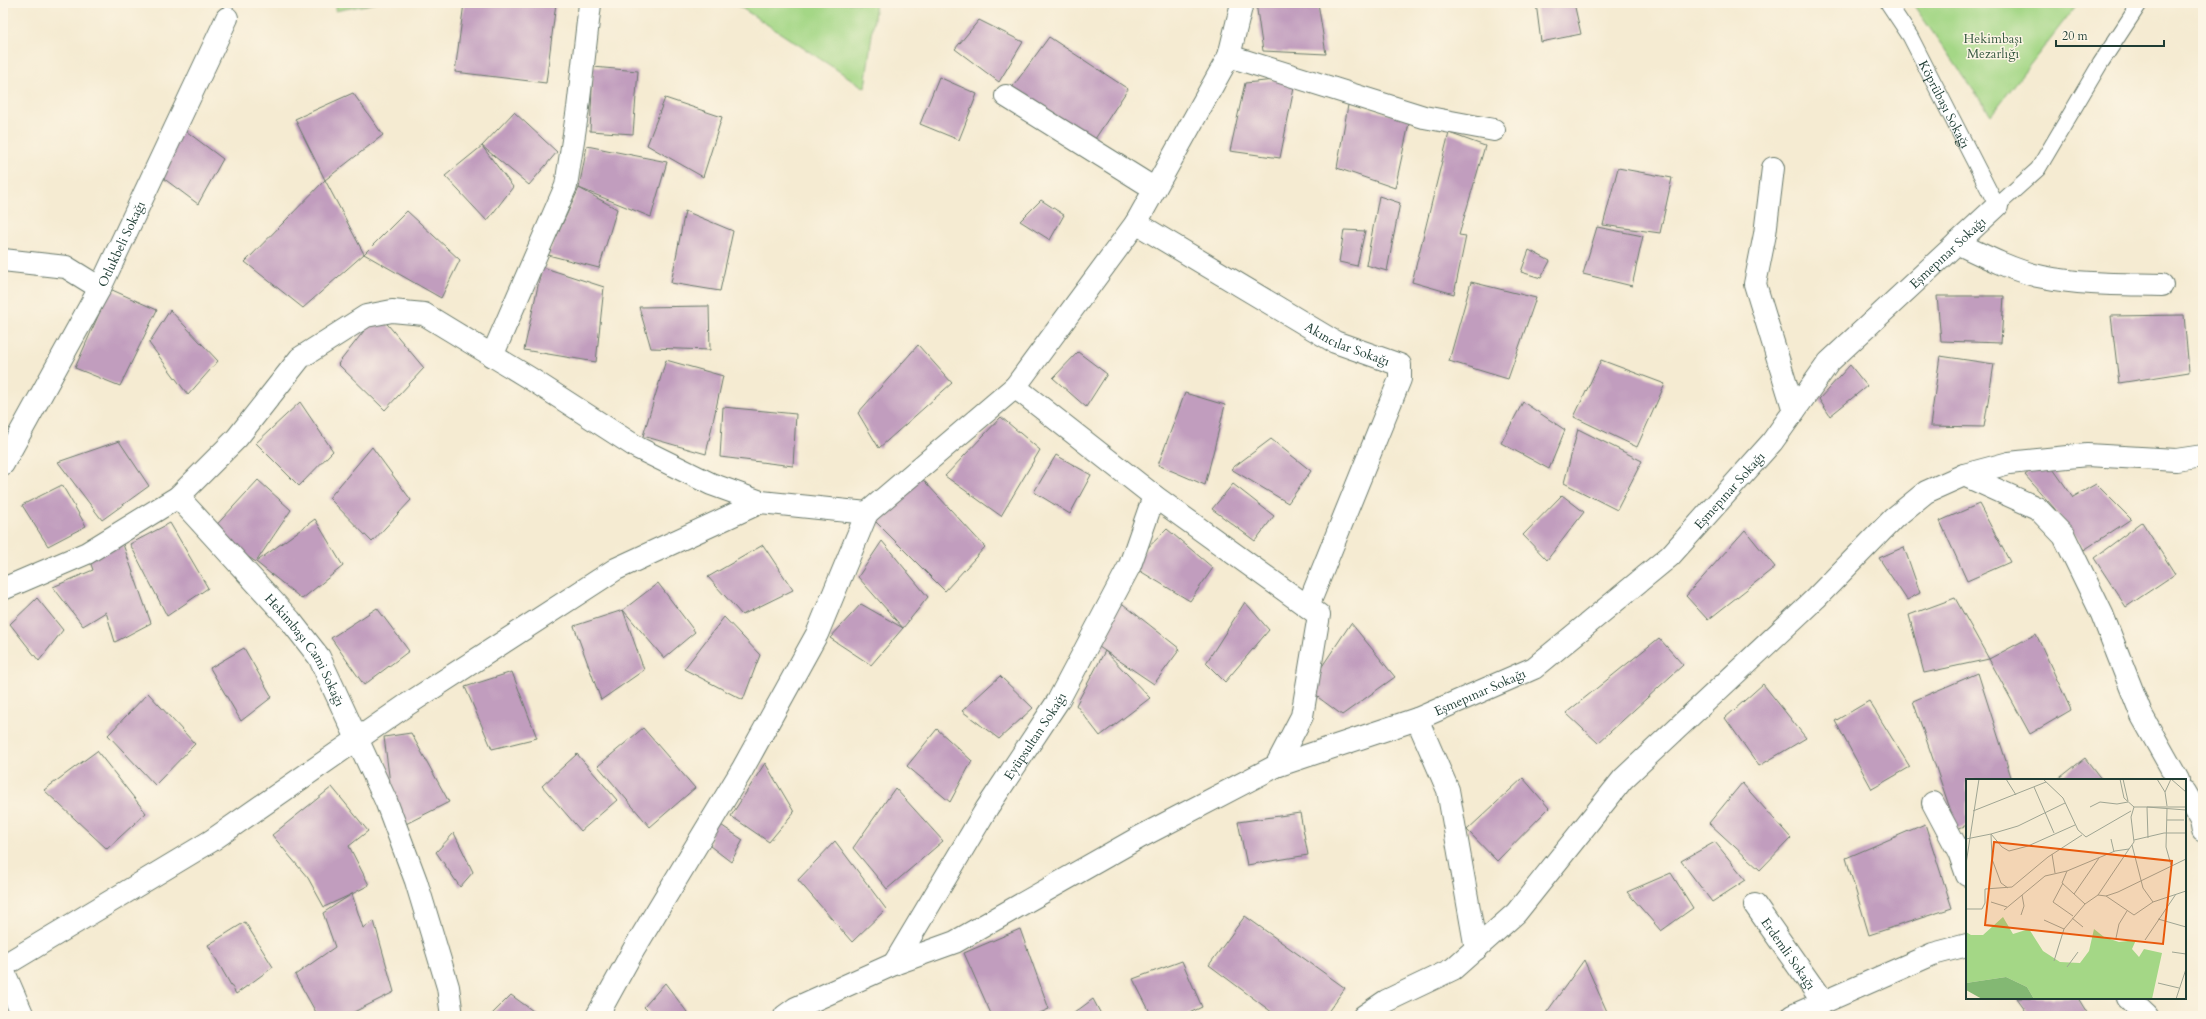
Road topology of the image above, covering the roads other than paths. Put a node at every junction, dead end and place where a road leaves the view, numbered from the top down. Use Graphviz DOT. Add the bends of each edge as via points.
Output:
graph roads {
  1 [pos="1242,3"];
  2 [pos="1888,3"];
  3 [pos="2140,3"];
  4 [pos="590,4"];
  5 [pos="227,18"];
  6 [pos="1229,56"];
  7 [pos="1006,96"];
  8 [pos="1494,130"];
  9 [pos="1773,168"];
  10 [pos="1155,189"];
  11 [pos="1997,206"];
  12 [pos="1136,223"];
  13 [pos="1957,243"];
  14 [pos="3,260"];
  15 [pos="2162,285"];
  16 [pos="100,288"];
  17 [pos="492,356"];
  18 [pos="1015,387"];
  19 [pos="1794,411"];
  20 [pos="2203,456"];
  21 [pos="3,464"];
  22 [pos="1964,475"];
  23 [pos="1154,496"];
  24 [pos="178,497"];
  25 [pos="761,502"];
  26 [pos="867,513"];
  27 [pos="3,589"];
  28 [pos="1308,606"];
  29 [pos="1417,719"];
  30 [pos="358,738"];
  31 [pos="1276,766"];
  32 [pos="2177,779"];
  33 [pos="2186,794"];
  34 [pos="1933,803"];
  35 [pos="2203,831"];
  36 [pos="1966,872"];
  37 [pos="1755,905"];
  38 [pos="1966,945"];
  39 [pos="1476,949"];
  40 [pos="894,964"];
  41 [pos="3,966"];
  42 [pos="3,970"];
  43 [pos="2129,999"];
  44 [pos="1823,1002"];
  45 [pos="23,1016"];
  46 [pos="452,1016"];
  47 [pos="597,1016"];
  48 [pos="785,1016"];
  49 [pos="1364,1016"];
  50 [pos="1792,1016"];
  51 [pos="2147,1016"];
  1 -- 6 [label="street"];
  2 -- 11 [label="lane, Köprübaşı Sokağı" via="1910,36"];
  3 -- 11 [label="lane" via="2100,64 2038,169"];
  4 -- 17 [label="street" via="566,186"];
  5 -- 16 [label="street, Otlukbeli Sokağı"];
  6 -- 8 [label="street" via="1424,118"];
  6 -- 10 [label="street"];
  7 -- 10 [label="street"];
  9 -- 19 [label="street" via="1765,234 1755,284"];
  10 -- 12 [label="street"];
  11 -- 13 [label="street, Eşmepınar Sokağı"];
  12 -- 18 [label="street"];
  12 -- 28 [label="street, Akıncılar Sokağı" via="1335,342 1400,365 1400,379"];
  13 -- 15 [label="street" via="1990,259 2042,277 2100,283"];
  13 -- 19 [label="street, Eşmepınar Sokağı" via="1829,362"];
  14 -- 16 [label="street" via="66,267"];
  16 -- 21 [label="street, Otlukbeli Sokağı"];
  17 -- 24 [label="street" via="424,314 392,310 366,316 300,358 237,438"];
  17 -- 25 [label="street" via="638,448 711,484"];
  18 -- 23 [label="street"];
  18 -- 26 [label="street"];
  19 -- 29 [label="street, Eşmepınar Sokağı" via="1772,442 1670,556 1534,668"];
  20 -- 22 [label="street" via="2176,460 2088,455 2009,463"];
  22 -- 32 [label="street" via="2037,508 2064,536 2102,614 2142,716"];
  22 -- 39 [label="street" via="1926,492 1894,518 1816,598 1623,779 1516,913"];
  23 -- 28 [label="street"];
  23 -- 40 [label="street, Eyüpsultan Sokağı" via="1130,565 1058,701 987,808"];
  24 -- 27 [label="street" via="87,553"];
  24 -- 30 [label="street, Hekimbaşı Cami Sokağı" via="290,620 319,657"];
  25 -- 26 [label="street"];
  25 -- 30 [label="street" via="616,569"];
  26 -- 47 [label="street" via="817,634 742,770 634,949"];
  28 -- 31 [label="street" via="1320,615 1302,716"];
  29 -- 31 [label="street, Eşmepınar Sokağı"];
  29 -- 39 [label="street, Eşmepınar Sokağı" via="1448,790"];
  30 -- 41 [label="street" via="211,841"];
  30 -- 46 [label="street, Hekimbaşı Cami Sokağı" via="386,801 416,881 448,987"];
  31 -- 40 [label="street, Eşmepınar Sokağı" via="1140,837 955,942"];
  33 -- 35 [label="street" via="2201,820"];
  34 -- 36 [label="street" via="1959,852"];
  37 -- 44 [label="street, Erdemli Sokağı"];
  38 -- 44 [label="street" via="1933,954"];
  39 -- 49 [label="street" via="1453,969 1386,1001"];
  40 -- 48 [label="street, Eşmepınar Sokağı" via="796,1008"];
  42 -- 45 [label="street"];
  43 -- 51 [label="street"];
  44 -- 50 [label="street"];
}
